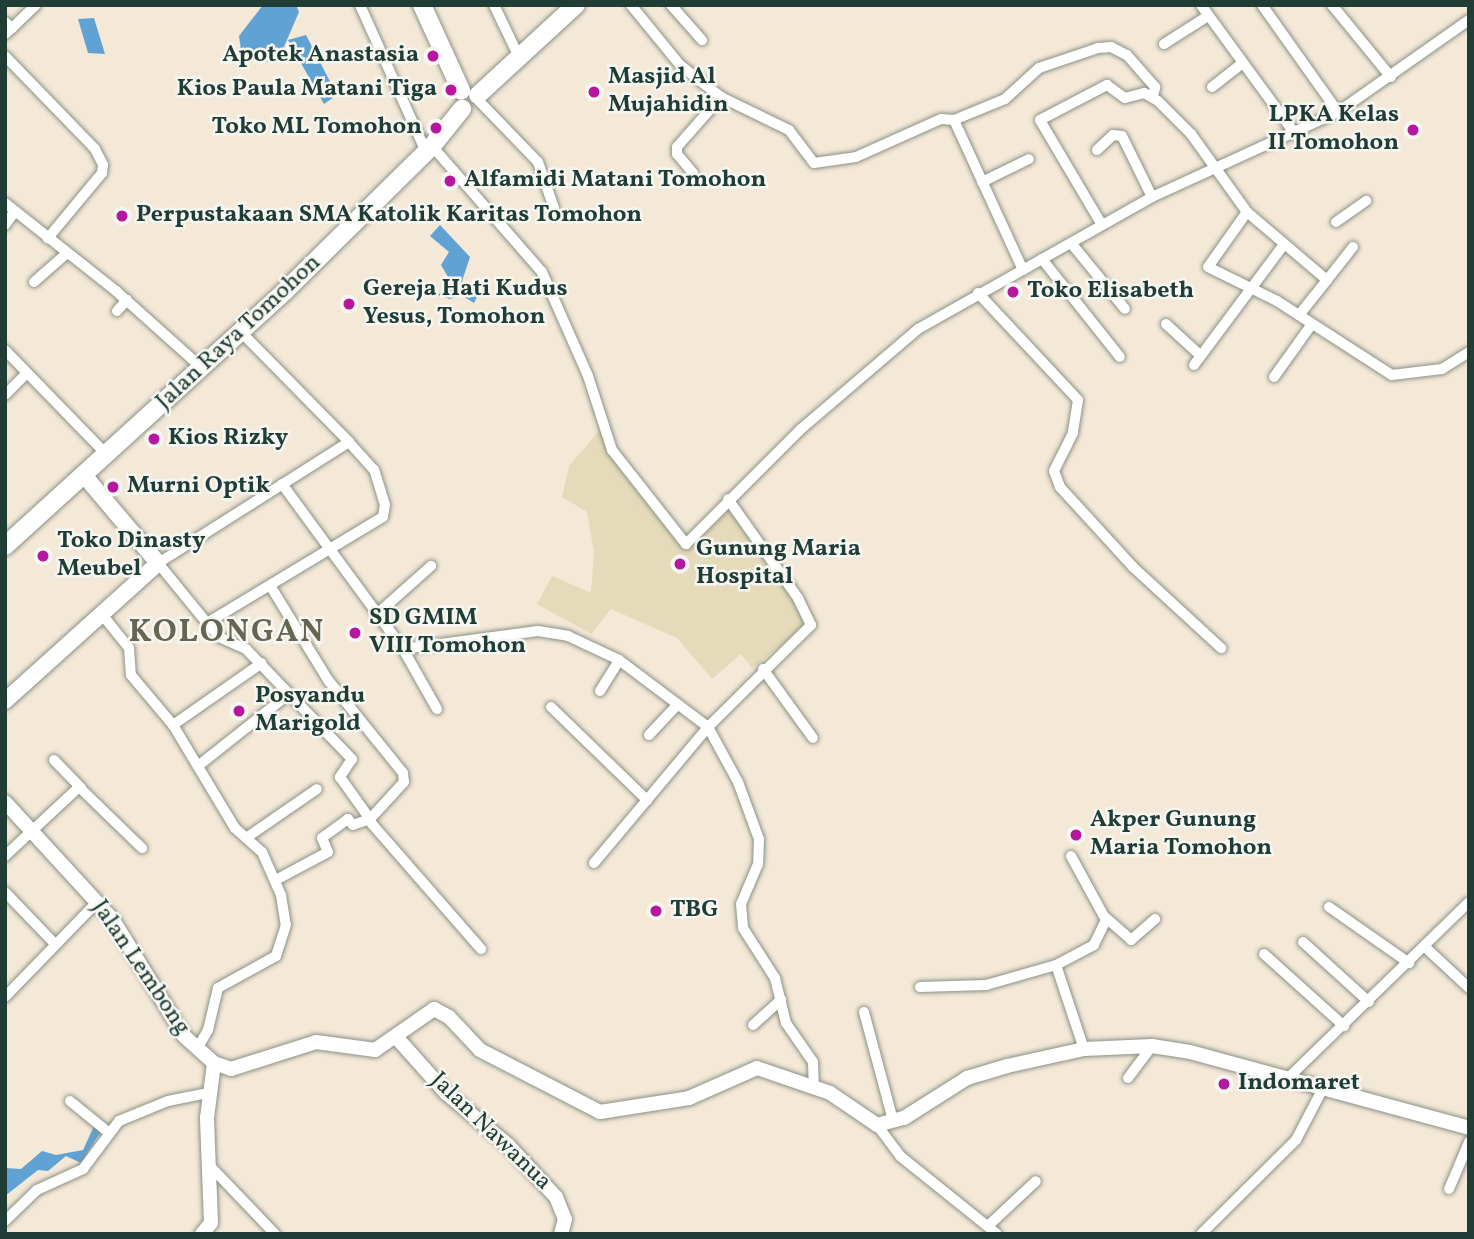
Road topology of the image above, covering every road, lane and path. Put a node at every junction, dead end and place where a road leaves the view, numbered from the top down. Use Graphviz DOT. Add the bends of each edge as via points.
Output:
graph roads {
  1 [pos="36,5"];
  2 [pos="360,5"];
  3 [pos="422,5"];
  4 [pos="494,5"];
  5 [pos="576,5"];
  6 [pos="631,5"];
  7 [pos="671,5"];
  8 [pos="1201,5"];
  9 [pos="1262,5"];
  10 [pos="1332,5"];
  11 [pos="1208,16"];
  12 [pos="1469,20"];
  13 [pos="1459,27"];
  14 [pos="7,28"];
  15 [pos="1469,36"];
  16 [pos="702,40"];
  17 [pos="1164,44"];
  18 [pos="5,56"];
  19 [pos="520,60"];
  20 [pos="1243,63"];
  21 [pos="1391,77"];
  22 [pos="1212,87"];
  23 [pos="473,95"];
  24 [pos="721,97"];
  25 [pos="1153,97"];
  26 [pos="1338,112"];
  27 [pos="954,120"];
  28 [pos="1295,134"];
  29 [pos="429,149"];
  30 [pos="1097,150"];
  31 [pos="1028,159"];
  32 [pos="1211,167"];
  33 [pos="693,173"];
  34 [pos="982,182"];
  35 [pos="1152,197"];
  36 [pos="1366,201"];
  37 [pos="5,203"];
  38 [pos="554,208"];
  39 [pos="15,211"];
  40 [pos="1247,212"];
  41 [pos="1336,222"];
  42 [pos="5,225"];
  43 [pos="1102,225"];
  44 [pos="48,238"];
  45 [pos="1071,243"];
  46 [pos="1282,247"];
  47 [pos="1353,247"];
  48 [pos="67,253"];
  49 [pos="1042,259"];
  50 [pos="1023,270"];
  51 [pos="1327,281"];
  52 [pos="34,282"];
  53 [pos="1251,289"];
  54 [pos="978,293"];
  55 [pos="127,300"];
  56 [pos="1125,309"];
  57 [pos="117,311"];
  58 [pos="1299,314"];
  59 [pos="1166,324"];
  60 [pos="1312,324"];
  61 [pos="242,332"];
  62 [pos="5,350"];
  63 [pos="1469,352"];
  64 [pos="1201,356"];
  65 [pos="1120,357"];
  66 [pos="1194,365"];
  67 [pos="202,369"];
  68 [pos="27,373"];
  69 [pos="1274,377"];
  70 [pos="5,395"];
  71 [pos="349,442"];
  72 [pos="108,455"];
  73 [pos="84,475"];
  74 [pos="282,484"];
  75 [pos="728,499"];
  76 [pos="5,546"];
  77 [pos="329,552"];
  78 [pos="158,563"];
  79 [pos="431,566"];
  80 [pos="271,587"];
  81 [pos="100,612"];
  82 [pos="376,615"];
  83 [pos="207,623"];
  84 [pos="1221,648"];
  85 [pos="403,649"];
  86 [pos="619,660"];
  87 [pos="262,663"];
  88 [pos="763,669"];
  89 [pos="600,691"];
  90 [pos="289,694"];
  91 [pos="5,701"];
  92 [pos="678,704"];
  93 [pos="551,707"];
  94 [pos="437,709"];
  95 [pos="173,725"];
  96 [pos="708,727"];
  97 [pos="649,735"];
  98 [pos="813,738"];
  99 [pos="54,760"];
  100 [pos="198,766"];
  101 [pos="81,788"];
  102 [pos="317,789"];
  103 [pos="647,800"];
  104 [pos="5,802"];
  105 [pos="370,819"];
  106 [pos="30,831"];
  107 [pos="246,838"];
  108 [pos="142,848"];
  109 [pos="5,856"];
  110 [pos="1071,856"];
  111 [pos="594,863"];
  112 [pos="276,880"];
  113 [pos="5,892"];
  114 [pos="97,902"];
  115 [pos="1469,902"];
  116 [pos="1329,907"];
  117 [pos="1105,917"];
  118 [pos="1155,919"];
  119 [pos="1303,942"];
  120 [pos="55,944"];
  121 [pos="1425,947"];
  122 [pos="481,949"];
  123 [pos="1264,954"];
  124 [pos="1409,963"];
  125 [pos="1056,965"];
  126 [pos="920,987"];
  127 [pos="1469,988"];
  128 [pos="5,997"];
  129 [pos="781,1000"];
  130 [pos="1369,1002"];
  131 [pos="864,1012"];
  132 [pos="753,1025"];
  133 [pos="1344,1026"];
  134 [pos="397,1038"];
  135 [pos="1152,1046"];
  136 [pos="197,1049"];
  137 [pos="1084,1049"];
  138 [pos="214,1063"];
  139 [pos="1128,1078"];
  140 [pos="1286,1080"];
  141 [pos="814,1087"];
  142 [pos="1322,1090"];
  143 [pos="208,1093"];
  144 [pos="70,1101"];
  145 [pos="893,1120"];
  146 [pos="877,1125"];
  147 [pos="1469,1128"];
  148 [pos="108,1132"];
  149 [pos="1469,1142"];
  150 [pos="210,1166"];
  151 [pos="1036,1181"];
  152 [pos="1449,1189"];
  153 [pos="5,1221"];
  154 [pos="989,1225"];
  155 [pos="202,1234"];
  156 [pos="275,1234"];
  157 [pos="561,1234"];
  158 [pos="997,1234"];
  159 [pos="1201,1234"];
  1 -- 14 [label="street"];
  2 -- 29 [label="street"];
  3 -- 23 [label="highway" via="452,74"];
  4 -- 19 [label="street"];
  5 -- 19 [label="highway"];
  6 -- 24 [label="street" via="680,65"];
  7 -- 16 [label="street"];
  8 -- 11 [label="street"];
  9 -- 26 [label="street"];
  10 -- 21 [label="street"];
  11 -- 17 [label="street"];
  11 -- 20 [label="street"];
  12 -- 13 [label="street"];
  13 -- 15 [label="street"];
  13 -- 21 [label="street"];
  18 -- 44 [label="street" via="95,149 103,165 102,173"];
  19 -- 23 [label="highway"];
  20 -- 22 [label="street"];
  20 -- 28 [label="street"];
  21 -- 26 [label="street"];
  23 -- 29 [label="highway, Jalan Raya Tomohon" via="457,102 462,109"];
  23 -- 38 [label="street" via="538,162"];
  24 -- 27 [label="street" via="789,130 809,159 819,164 874,151 941,118"];
  24 -- 33 [label="street" via="677,147 677,154"];
  25 -- 27 [label="street" via="1155,87 1127,55 1111,47 1098,48 1039,68 1005,99"];
  25 -- 32 [label="street" via="1191,134"];
  25 -- 43 [label="street" via="1144,93 1125,98 1107,85 1041,117 1043,128"];
  26 -- 28 [label="street"];
  27 -- 34 [label="street"];
  28 -- 32 [label="street"];
  29 -- 61 [label="highway, Jalan Raya Tomohon"];
  29 -- 75 [label="street" via="514,235 542,272 589,376 612,450 680,538 688,542"];
  30 -- 35 [label="street" via="1113,135 1122,136"];
  31 -- 34 [label="street"];
  32 -- 35 [label="street"];
  32 -- 40 [label="street"];
  34 -- 50 [label="street"];
  35 -- 43 [label="street"];
  36 -- 41 [label="street"];
  37 -- 39 [label="street"];
  39 -- 42 [label="street"];
  39 -- 44 [label="street"];
  40 -- 46 [label="street"];
  40 -- 53 [label="street" via="1208,267"];
  43 -- 45 [label="street"];
  44 -- 48 [label="street"];
  45 -- 49 [label="street"];
  45 -- 56 [label="street"];
  46 -- 51 [label="street"];
  46 -- 53 [label="street"];
  47 -- 51 [label="street"];
  48 -- 52 [label="street"];
  48 -- 55 [label="street"];
  49 -- 50 [label="street"];
  49 -- 65 [label="street"];
  50 -- 54 [label="street"];
  51 -- 58 [label="street"];
  53 -- 58 [label="street"];
  53 -- 64 [label="street"];
  54 -- 75 [label="street" via="896,345"];
  54 -- 84 [label="street" via="1077,400 1073,433 1054,471 1060,487 1133,567"];
  55 -- 57 [label="street"];
  55 -- 67 [label="street"];
  58 -- 60 [label="street"];
  59 -- 64 [label="street"];
  60 -- 63 [label="street" via="1397,376 1447,367"];
  60 -- 69 [label="street"];
  61 -- 67 [label="highway, Jalan Raya Tomohon"];
  61 -- 71 [label="street"];
  62 -- 68 [label="street"];
  64 -- 66 [label="street"];
  67 -- 72 [label="highway, Jalan Raya Tomohon"];
  68 -- 70 [label="street"];
  68 -- 72 [label="street"];
  71 -- 74 [label="street"];
  71 -- 77 [label="street" via="374,470 384,513"];
  72 -- 73 [label="highway, Jalan Raya Tomohon"];
  73 -- 76 [label="highway, Jalan Raya Tomohon"];
  73 -- 78 [label="main road"];
  74 -- 77 [label="street"];
  74 -- 78 [label="street"];
  75 -- 88 [label="street" via="810,622 807,633"];
  77 -- 80 [label="street"];
  77 -- 82 [label="street"];
  78 -- 81 [label="main road"];
  78 -- 83 [label="street"];
  79 -- 82 [label="street"];
  80 -- 83 [label="street"];
  80 -- 105 [label="street" via="328,681 403,773 404,782"];
  81 -- 91 [label="main road"];
  81 -- 95 [label="street" via="129,648 131,675"];
  82 -- 85 [label="street"];
  83 -- 87 [label="street" via="219,637 238,643"];
  85 -- 86 [label="street" via="538,631 568,636"];
  85 -- 94 [label="street"];
  86 -- 89 [label="street"];
  86 -- 92 [label="street"];
  87 -- 90 [label="street"];
  87 -- 95 [label="street"];
  88 -- 96 [label="street"];
  88 -- 98 [label="street"];
  90 -- 100 [label="street"];
  90 -- 105 [label="street" via="352,759 340,777"];
  92 -- 96 [label="street"];
  92 -- 97 [label="street"];
  93 -- 103 [label="street"];
  95 -- 100 [label="street"];
  96 -- 103 [label="street"];
  96 -- 129 [label="street" via="723,748 759,839 758,864 745,890 740,918 775,978"];
  99 -- 101 [label="street"];
  100 -- 107 [label="street" via="235,828"];
  101 -- 106 [label="street" via="74,788"];
  101 -- 108 [label="street"];
  102 -- 107 [label="street"];
  103 -- 111 [label="street"];
  104 -- 106 [label="main road, Jalan Lembong"];
  105 -- 112 [label="street" via="353,825 348,820 322,838 328,852"];
  105 -- 122 [label="street" via="384,841"];
  106 -- 109 [label="street"];
  106 -- 114 [label="main road, Jalan Lembong"];
  107 -- 112 [label="street" via="262,852"];
  110 -- 117 [label="street"];
  112 -- 136 [label="street" via="286,925 280,946 272,960 218,988 208,1030"];
  113 -- 120 [label="street"];
  114 -- 120 [label="street"];
  114 -- 136 [label="main road, Jalan Lembong" via="124,935 172,1018"];
  115 -- 121 [label="street"];
  116 -- 124 [label="street"];
  117 -- 118 [label="street" via="1132,940"];
  117 -- 125 [label="street" via="1094,945"];
  119 -- 130 [label="street"];
  120 -- 128 [label="street"];
  121 -- 124 [label="street"];
  121 -- 127 [label="street"];
  123 -- 133 [label="street"];
  124 -- 130 [label="street"];
  125 -- 126 [label="street" via="986,985"];
  125 -- 137 [label="street"];
  129 -- 132 [label="street"];
  129 -- 141 [label="street" via="786,1023 813,1062"];
  130 -- 133 [label="street"];
  131 -- 145 [label="street"];
  133 -- 140 [label="street"];
  134 -- 138 [label="main road" via="375,1050 304,1044 243,1069"];
  134 -- 141 [label="main road" via="433,1009 449,1017 481,1050 600,1112 689,1098 757,1068"];
  134 -- 157 [label="main road, Jalan Nawanua" via="446,1093 508,1145 556,1197 565,1219"];
  135 -- 137 [label="main road"];
  135 -- 139 [label="street"];
  135 -- 140 [label="main road" via="1190,1052"];
  136 -- 138 [label="main road, Jalan Lembong"];
  137 -- 145 [label="main road" via="967,1077 904,1118"];
  138 -- 143 [label="main road"];
  140 -- 142 [label="main road"];
  141 -- 146 [label="main road" via="843,1100"];
  142 -- 147 [label="main road"];
  142 -- 159 [label="street" via="1296,1140"];
  143 -- 148 [label="street" via="167,1101 119,1121"];
  143 -- 150 [label="main road"];
  144 -- 148 [label="street"];
  145 -- 146 [label="main road"];
  146 -- 154 [label="street" via="900,1156"];
  148 -- 153 [label="street" via="83,1168 37,1190"];
  149 -- 152 [label="street"];
  150 -- 155 [label="main road" via="211,1223"];
  150 -- 156 [label="street"];
  151 -- 154 [label="street"];
  154 -- 158 [label="street"];
}
